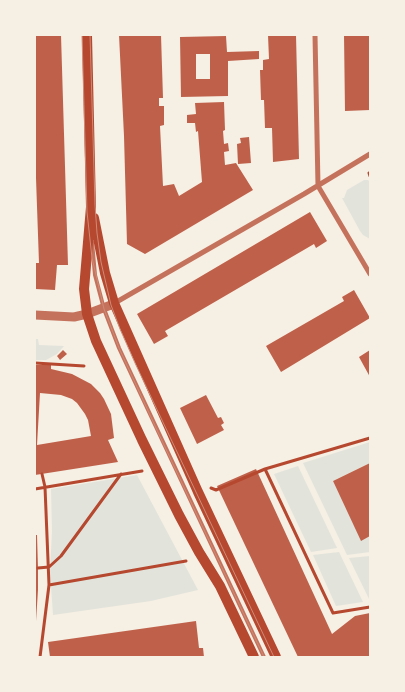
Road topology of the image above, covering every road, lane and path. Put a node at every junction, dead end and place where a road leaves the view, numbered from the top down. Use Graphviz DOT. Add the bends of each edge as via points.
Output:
graph roads {
  1 [pos="87,35"];
  2 [pos="315,35"];
  3 [pos="370,154"];
  4 [pos="318,186"];
  5 [pos="91,207"];
  6 [pos="370,259"];
  7 [pos="364,263"];
  8 [pos="370,274"];
  9 [pos="110,306"];
  10 [pos="87,314"];
  11 [pos="35,315"];
  12 [pos="35,363"];
  13 [pos="84,366"];
  14 [pos="370,438"];
  15 [pos="265,469"];
  16 [pos="142,471"];
  17 [pos="42,474"];
  18 [pos="121,474"];
  19 [pos="45,487"];
  20 [pos="211,488"];
  21 [pos="35,489"];
  22 [pos="186,561"];
  23 [pos="49,567"];
  24 [pos="38,568"];
  25 [pos="49,585"];
  26 [pos="370,607"];
  27 [pos="40,657"];
  28 [pos="254,657"];
  29 [pos="264,657"];
  30 [pos="276,657"];
  1 -- 5 [label="main road"];
  2 -- 4 [label="street"];
  3 -- 4 [label="street"];
  4 -- 7 [label="street"];
  4 -- 9 [label="street"];
  5 -- 9 [label="main road"];
  5 -- 10 [label="main road" via="84,289"];
  6 -- 7 [label="street"];
  7 -- 8 [label="street"];
  9 -- 10 [label="street"];
  9 -- 29 [label="lane" via="119,348"];
  9 -- 30 [label="main road"];
  10 -- 11 [label="street" via="74,317"];
  10 -- 28 [label="main road" via="96,341 142,440"];
  12 -- 13 [label="path"];
  14 -- 15 [label="path"];
  15 -- 20 [label="path" via="216,490"];
  15 -- 26 [label="path" via="333,613"];
  16 -- 18 [label="path"];
  17 -- 19 [label="path"];
  18 -- 19 [label="path"];
  18 -- 23 [label="path" via="61,556"];
  19 -- 21 [label="path"];
  19 -- 23 [label="path"];
  22 -- 25 [label="path"];
  23 -- 24 [label="path"];
  23 -- 25 [label="path"];
  25 -- 27 [label="path"];
}
